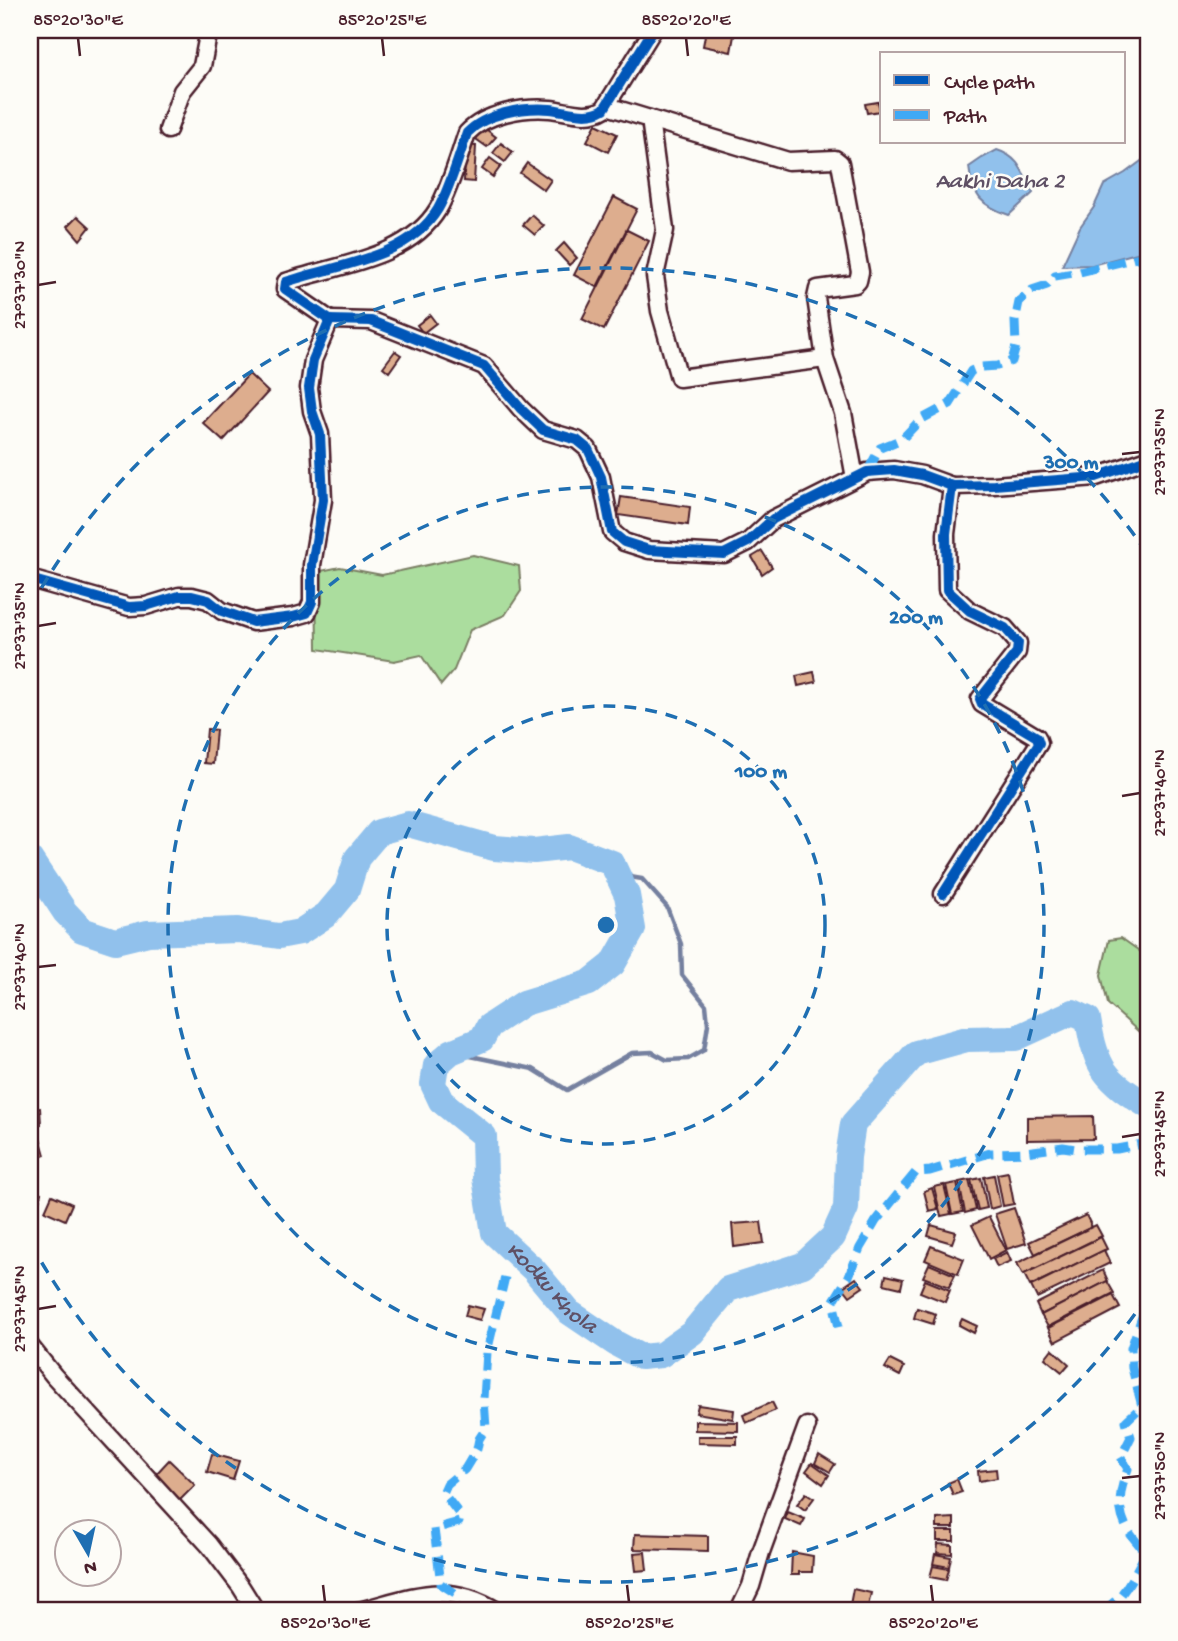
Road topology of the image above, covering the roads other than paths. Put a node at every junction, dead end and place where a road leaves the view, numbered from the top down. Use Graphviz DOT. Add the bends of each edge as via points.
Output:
graph roads {
  1 [pos="209,30"];
  2 [pos="653,30"];
  3 [pos="607,106"];
  4 [pos="650,119"];
  5 [pos="168,130"];
  6 [pos="330,320"];
  7 [pos="825,359"];
  8 [pos="1148,459"];
  9 [pos="855,478"];
  10 [pos="952,486"];
  11 [pos="30,579"];
  12 [pos="943,894"];
  13 [pos="30,1346"];
  14 [pos="807,1426"];
  15 [pos="256,1611"];
  16 [pos="358,1611"];
  17 [pos="497,1611"];
  18 [pos="739,1611"];
  1 -- 5 [label="street" via="202,65 183,91"];
  2 -- 3 [label="street"];
  3 -- 4 [label="street"];
  3 -- 6 [label="street" via="590,115 548,109 521,111 476,124 467,133 438,209 426,223 393,249 286,282 285,289"];
  4 -- 7 [label="street" via="665,230 655,276 679,378"];
  4 -- 7 [label="street" via="788,161 835,159 840,163 860,272 855,284 816,292"];
  6 -- 9 [label="street" via="371,321 484,366 543,430 577,440 588,449 601,477 612,532 624,542 649,550 724,554 748,542 773,519"];
  6 -- 11 [label="street" via="313,360 309,388 320,434 323,500 312,565 312,602 307,612 253,622 192,596 129,607"];
  7 -- 9 [label="street"];
  8 -- 10 [label="street" via="1096,477"];
  9 -- 10 [label="street" via="894,470"];
  10 -- 12 [label="street" via="946,534 947,590 970,611 1005,628 1018,643 1017,652 980,699 1040,743"];
  13 -- 15 [label="street" via="209,1545"];
  14 -- 18 [label="street"];
  16 -- 17 [label="street" via="433,1593 455,1593"];
}
